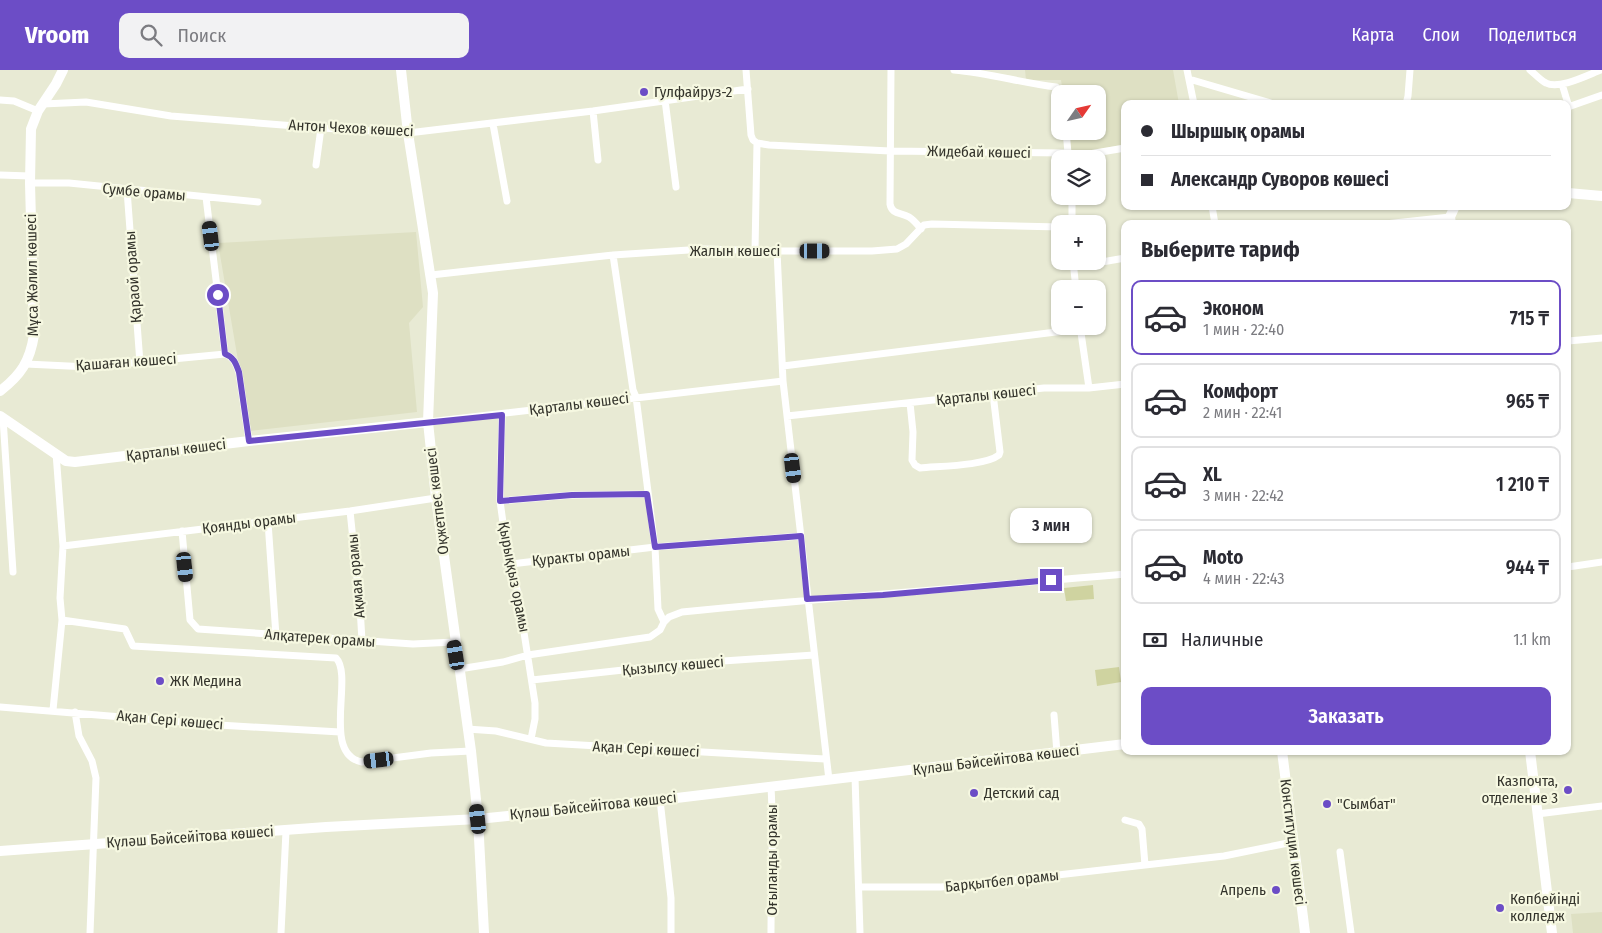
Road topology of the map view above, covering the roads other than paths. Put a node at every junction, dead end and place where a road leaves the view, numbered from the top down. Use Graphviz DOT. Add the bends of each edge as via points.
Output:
graph roads {
  1 [pos="63,70"];
  2 [pos="401,70"];
  3 [pos="746,70"];
  4 [pos="891,70"];
  5 [pos="954,70"];
  6 [pos="1187,70"];
  7 [pos="1410,70"];
  8 [pos="1601,70"];
  9 [pos="1532,71"];
  10 [pos="1189,79"];
  11 [pos="1562,84"];
  12 [pos="1051,86"];
  13 [pos="748,89"];
  14 [pos="1602,95"];
  15 [pos="0,100"];
  16 [pos="665,100"];
  17 [pos="1193,100"];
  18 [pos="1260,100"];
  19 [pos="1407,100"];
  20 [pos="1566,100"];
  21 [pos="1571,106"];
  22 [pos="41,108"];
  23 [pos="593,111"];
  24 [pos="493,124"];
  25 [pos="322,128"];
  26 [pos="408,133"];
  27 [pos="757,143"];
  28 [pos="1121,149"];
  29 [pos="890,151"];
  30 [pos="1106,151"];
  31 [pos="1051,155"];
  32 [pos="598,160"];
  33 [pos="316,165"];
  34 [pos="0,175"];
  35 [pos="30,180"];
  36 [pos="676,187"];
  37 [pos="127,190"];
  38 [pos="1571,193"];
  39 [pos="1602,196"];
  40 [pos="206,197"];
  41 [pos="507,200"];
  42 [pos="258,202"];
  43 [pos="1051,227"];
  44 [pos="921,229"];
  45 [pos="755,251"];
  46 [pos="777,251"];
  47 [pos="614,255"];
  48 [pos="1121,258"];
  49 [pos="1106,260"];
  50 [pos="431,275"];
  51 [pos="1051,332"];
  52 [pos="1081,335"];
  53 [pos="1602,338"];
  54 [pos="1571,341"];
  55 [pos="225,354"];
  56 [pos="140,363"];
  57 [pos="26,364"];
  58 [pos="783,366"];
  59 [pos="783,381"];
  60 [pos="1121,384"];
  61 [pos="1089,388"];
  62 [pos="0,391"];
  63 [pos="993,394"];
  64 [pos="636,397"];
  65 [pos="910,403"];
  66 [pos="502,415"];
  67 [pos="787,416"];
  68 [pos="2,417"];
  69 [pos="428,422"];
  70 [pos="249,441"];
  71 [pos="56,453"];
  72 [pos="647,494"];
  73 [pos="436,498"];
  74 [pos="500,501"];
  75 [pos="350,511"];
  76 [pos="268,522"];
  77 [pos="182,531"];
  78 [pos="801,536"];
  79 [pos="63,546"];
  80 [pos="655,547"];
  81 [pos="1602,562"];
  82 [pos="511,564"];
  83 [pos="1571,567"];
  84 [pos="13,572"];
  85 [pos="1121,574"];
  86 [pos="807,599"];
  87 [pos="62,620"];
  88 [pos="664,622"];
  89 [pos="276,636"];
  90 [pos="362,641"];
  91 [pos="454,642"];
  92 [pos="528,655"];
  93 [pos="814,655"];
  94 [pos="459,669"];
  95 [pos="532,680"];
  96 [pos="0,707"];
  97 [pos="53,710"];
  98 [pos="75,712"];
  99 [pos="1054,715"];
  100 [pos="467,729"];
  101 [pos="340,732"];
  102 [pos="531,739"];
  103 [pos="1121,745"];
  104 [pos="471,752"];
  105 [pos="1057,753"];
  106 [pos="1282,755"];
  107 [pos="1530,755"];
  108 [pos="825,759"];
  109 [pos="856,777"];
  110 [pos="829,780"];
  111 [pos="771,787"];
  112 [pos="660,800"];
  113 [pos="1602,806"];
  114 [pos="1537,814"];
  115 [pos="478,819"];
  116 [pos="1125,820"];
  117 [pos="286,831"];
  118 [pos="1293,842"];
  119 [pos="94,844"];
  120 [pos="0,851"];
  121 [pos="1340,852"];
  122 [pos="1145,865"];
  123 [pos="859,887"];
  124 [pos="90,933"];
  125 [pos="281,933"];
  126 [pos="484,933"];
  127 [pos="671,933"];
  128 [pos="772,933"];
  129 [pos="860,933"];
  130 [pos="1305,933"];
  131 [pos="1350,933"];
  132 [pos="1552,933"];
  1 -- 22 [label="street, Мұса Жәлил көшесі"];
  2 -- 26 [label="street, Оқжетпес көшесі"];
  3 -- 13 [label="street"];
  4 -- 29 [label="street"];
  5 -- 12 [label="street"];
  6 -- 10 [label="street"];
  7 -- 19 [label="street"];
  8 -- 11 [label="street"];
  9 -- 11 [label="street" via="1546,84"];
  10 -- 17 [label="street"];
  10 -- 18 [label="street"];
  11 -- 20 [label="street"];
  13 -- 16 [label="street, Антон Чехов көшесі"];
  13 -- 27 [label="street" via="753,140"];
  14 -- 21 [label="street"];
  15 -- 22 [label="street, Антон Чехов көшесі"];
  16 -- 23 [label="street, Антон Чехов көшесі"];
  16 -- 36 [label="street"];
  22 -- 25 [label="street, Антон Чехов көшесі" via="86,102 171,116"];
  22 -- 35 [label="street, Мұса Жәлил көшесі" via="31,129"];
  23 -- 24 [label="street, Антон Чехов көшесі"];
  23 -- 32 [label="street"];
  24 -- 26 [label="street, Антон Чехов көшесі"];
  24 -- 41 [label="street"];
  25 -- 26 [label="street, Антон Чехов көшесі"];
  25 -- 33 [label="street"];
  26 -- 50 [label="street, Оқжетпес көшесі"];
  27 -- 29 [label="street, Жидебай көшесі"];
  27 -- 45 [label="street"];
  28 -- 30 [label="street, Жидебай көшесі"];
  29 -- 31 [label="street, Жидебай көшесі"];
  29 -- 44 [label="street" via="891,209 914,220"];
  34 -- 35 [label="street, Сумбе орамы"];
  35 -- 37 [label="street, Сумбе орамы"];
  35 -- 57 [label="street, Мұса Жәлил көшесі" via="34,335"];
  37 -- 40 [label="street, Сумбе орамы"];
  37 -- 56 [label="street, Қараой орамы"];
  38 -- 39 [label="street"];
  40 -- 42 [label="street, Сумбе орамы"];
  40 -- 55 [label="street"];
  43 -- 44 [label="street" via="932,224"];
  44 -- 46 [label="street, Жалын көшесі" via="897,249"];
  45 -- 46 [label="street, Жалын көшесі"];
  45 -- 47 [label="street, Жалын көшесі" via="704,248"];
  46 -- 58 [label="street"];
  47 -- 50 [label="street, Жалын көшесі"];
  47 -- 64 [label="street"];
  48 -- 49 [label="street"];
  50 -- 69 [label="street, Оқжетпес көшесі" via="434,308"];
  51 -- 58 [label="street"];
  52 -- 61 [label="street"];
  53 -- 54 [label="street"];
  55 -- 56 [label="street, Қашаған көшесі"];
  55 -- 70 [label="street" via="235,362 239,372"];
  56 -- 57 [label="street, Қашаған көшесі" via="89,367"];
  57 -- 62 [label="street, Мұса Жәлил көшесі" via="15,380"];
  58 -- 59 [label="street"];
  59 -- 64 [label="street, Қарталы көшесі"];
  59 -- 67 [label="street"];
  60 -- 61 [label="street, Қарталы көшесі"];
  61 -- 63 [label="street, Қарталы көшесі" via="1044,388"];
  63 -- 65 [label="street, Қарталы көшесі"];
  63 -- 65 [label="street" via="999,455 963,464 920,468 915,465 912,460"];
  64 -- 66 [label="street, Қарталы көшесі"];
  64 -- 72 [label="street"];
  65 -- 67 [label="street, Қарталы көшесі"];
  66 -- 69 [label="street, Қарталы көшесі"];
  66 -- 74 [label="street, Қырыққыз орамы"];
  67 -- 78 [label="street"];
  68 -- 71 [label="street, Қарталы көшесі"];
  68 -- 84 [label="street"];
  69 -- 70 [label="street, Қарталы көшесі"];
  69 -- 73 [label="street, Оқжетпес көшесі"];
  70 -- 71 [label="street, Қарталы көшесі" via="75,462 66,461"];
  71 -- 79 [label="street"];
  72 -- 74 [label="street" via="572,495"];
  72 -- 80 [label="street"];
  73 -- 75 [label="street, Қоянды орамы"];
  73 -- 91 [label="street, Оқжетпес көшесі"];
  74 -- 82 [label="street, Қырыққыз орамы"];
  75 -- 76 [label="street, Қоянды орамы"];
  75 -- 90 [label="street, Ақмая орамы"];
  76 -- 77 [label="street, Қоянды орамы"];
  76 -- 89 [label="street"];
  77 -- 79 [label="street, Қоянды орамы"];
  77 -- 89 [label="street, Алқатерек орамы" via="190,620 194,626 201,630"];
  78 -- 80 [label="street, Қуракты орамы"];
  78 -- 86 [label="street"];
  79 -- 87 [label="street"];
  80 -- 82 [label="street, Қуракты орамы"];
  80 -- 88 [label="street" via="658,609"];
  81 -- 83 [label="street"];
  82 -- 92 [label="street, Қырыққыз орамы"];
  85 -- 86 [label="street"];
  86 -- 88 [label="street" via="682,612"];
  86 -- 93 [label="street"];
  87 -- 97 [label="street"];
  87 -- 101 [label="street" via="125,629 133,646 336,658 341,675"];
  88 -- 92 [label="street" via="660,630 650,637"];
  89 -- 90 [label="street, Алқатерек орамы"];
  90 -- 91 [label="street, Алқатерек орамы"];
  91 -- 94 [label="street, Оқжетпес көшесі"];
  92 -- 94 [label="street"];
  92 -- 95 [label="street, Қырыққыз орамы"];
  93 -- 95 [label="street, Қызылсу көшесі" via="678,664"];
  93 -- 108 [label="street"];
  94 -- 100 [label="street, Оқжетпес көшесі"];
  95 -- 102 [label="street, Қырыққыз орамы" via="536,703"];
  96 -- 97 [label="street, Ақан Сері көшесі"];
  97 -- 98 [label="street, Ақан Сері көшесі"];
  98 -- 101 [label="street, Ақан Сері көшесі"];
  98 -- 119 [label="street" via="79,736 92,761 96,778"];
  99 -- 105 [label="street"];
  100 -- 102 [label="street, Ақан Сері көшесі" via="496,731"];
  100 -- 104 [label="street, Оқжетпес көшесі"];
  101 -- 104 [label="street" via="344,748 352,758 362,762 431,753"];
  102 -- 108 [label="street, Ақан Сері көшесі" via="546,743"];
  103 -- 105 [label="street, Күләш Бәйсейітова көшесі"];
  104 -- 115 [label="street, Оқжетпес көшесі"];
  105 -- 109 [label="street, Күләш Бәйсейітова көшесі"];
  106 -- 118 [label="street, Конституция көшесі"];
  107 -- 114 [label="street"];
  108 -- 110 [label="street"];
  109 -- 110 [label="street, Күләш Бәйсейітова көшесі"];
  109 -- 123 [label="street"];
  110 -- 111 [label="street, Күләш Бәйсейітова көшесі"];
  111 -- 112 [label="street, Күләш Бәйсейітова көшесі"];
  111 -- 128 [label="street, Оғыланды орамы"];
  112 -- 115 [label="street, Күләш Бәйсейітова көшесі"];
  112 -- 127 [label="street" via="671,898"];
  113 -- 114 [label="street"];
  114 -- 132 [label="street"];
  115 -- 117 [label="street, Күләш Бәйсейітова көшесі"];
  115 -- 126 [label="street, Оқжетпес көшесі"];
  116 -- 122 [label="street" via="1139,824 1142,829"];
  117 -- 119 [label="street, Күләш Бәйсейітова көшесі"];
  117 -- 125 [label="street"];
  118 -- 122 [label="street, Барқытбел орамы" via="1224,856"];
  118 -- 130 [label="street, Конституция көшесі"];
  119 -- 120 [label="street, Күләш Бәйсейітова көшесі"];
  119 -- 124 [label="street"];
  121 -- 131 [label="street"];
  122 -- 123 [label="street, Барқытбел орамы" via="941,887"];
  123 -- 129 [label="street"];
}
